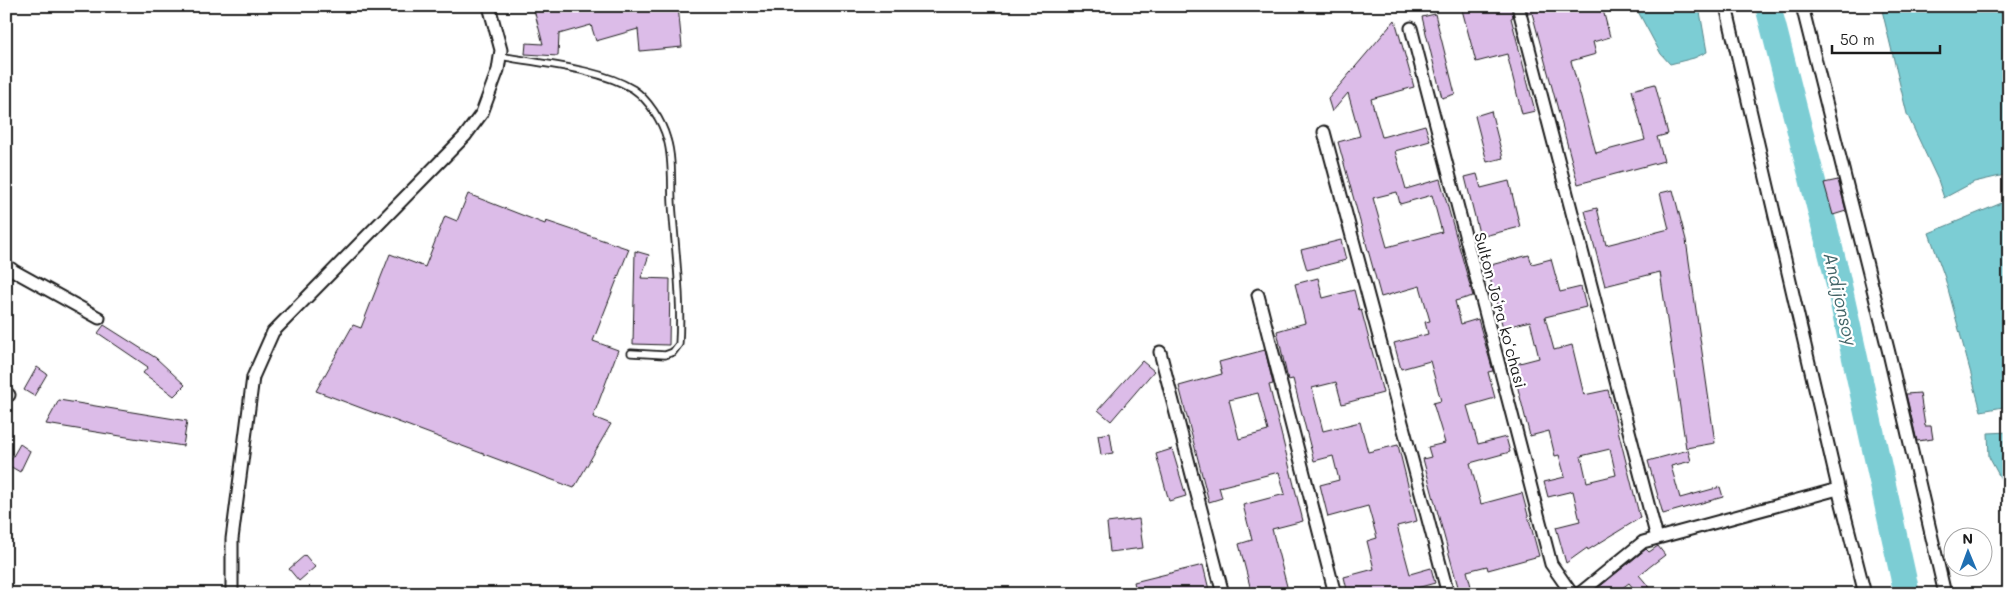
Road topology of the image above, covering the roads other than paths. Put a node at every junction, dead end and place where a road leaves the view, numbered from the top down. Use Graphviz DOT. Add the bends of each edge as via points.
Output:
graph roads {
  1 [pos="489,6"];
  2 [pos="1518,6"];
  3 [pos="1726,6"];
  4 [pos="1802,6"];
  5 [pos="1411,28"];
  6 [pos="500,56"];
  7 [pos="1324,132"];
  8 [pos="6,265"];
  9 [pos="1258,295"];
  10 [pos="99,318"];
  11 [pos="1160,352"];
  12 [pos="631,353"];
  13 [pos="1838,489"];
  14 [pos="1657,538"];
  15 [pos="232,594"];
  16 [pos="1222,594"];
  17 [pos="1335,594"];
  18 [pos="1448,594"];
  19 [pos="1572,594"];
  20 [pos="1579,594"];
  21 [pos="1865,594"];
  22 [pos="1945,594"];
  1 -- 6 [label="street" via="502,50"];
  2 -- 14 [label="street"];
  3 -- 13 [label="street"];
  4 -- 22 [label="street" via="1889,353"];
  5 -- 19 [label="street, Sulton Joʻra koʻchasi" via="1551,564"];
  6 -- 12 [label="lane" via="563,67 633,89 652,109 662,127 670,167 679,344 673,352 665,355"];
  6 -- 15 [label="street" via="482,113 465,136 274,332 253,377 232,539"];
  7 -- 18 [label="street"];
  8 -- 10 [label="street"];
  9 -- 17 [label="street"];
  11 -- 16 [label="street"];
  13 -- 14 [label="street"];
  13 -- 21 [label="street"];
  14 -- 20 [label="street" via="1643,542"];
}
